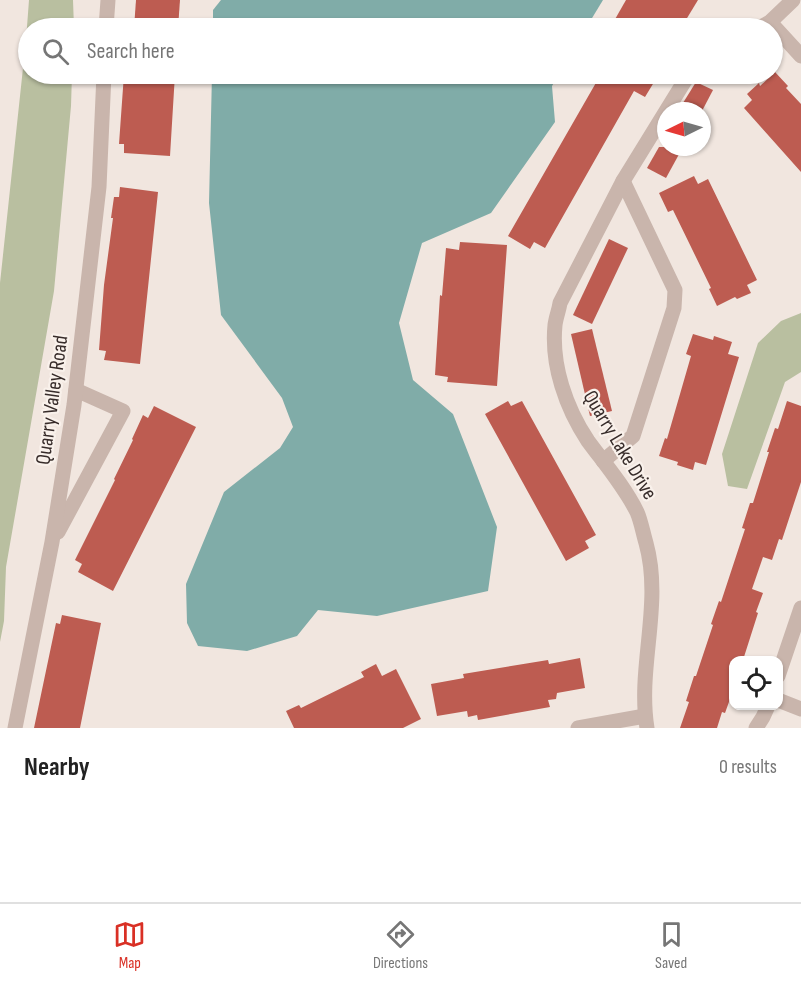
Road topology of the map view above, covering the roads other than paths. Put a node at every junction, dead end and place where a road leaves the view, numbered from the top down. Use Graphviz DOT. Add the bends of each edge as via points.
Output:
graph roads {
  1 [pos="108,0"];
  2 [pos="793,0"];
  3 [pos="107,18"];
  4 [pos="773,18"];
  5 [pos="783,40"];
  6 [pos="801,56"];
  7 [pos="104,84"];
  8 [pos="683,84"];
  9 [pos="623,182"];
  10 [pos="76,390"];
  11 [pos="603,461"];
  12 [pos="52,543"];
  13 [pos="801,608"];
  14 [pos="783,661"];
  15 [pos="783,702"];
  16 [pos="801,709"];
  17 [pos="766,710"];
  18 [pos="646,722"];
  19 [pos="15,728"];
  20 [pos="578,728"];
  21 [pos="756,728"];
  1 -- 3 [label="street"];
  2 -- 4 [label="street"];
  5 -- 6 [label="street"];
  7 -- 10 [label="street, Quarry Valley Road" via="99,187"];
  8 -- 9 [label="street, Quarry Lake Drive"];
  9 -- 11 [label="street, Quarry Lake Drive" via="560,303 555,322 557,365 567,400"];
  9 -- 11 [label="street" via="675,290 675,308 633,436"];
  10 -- 12 [label="street, Quarry Valley Road"];
  10 -- 12 [label="street" via="123,411"];
  11 -- 18 [label="street, Quarry Lake Drive" via="638,514 650,559"];
  12 -- 19 [label="street, Quarry Valley Road"];
  13 -- 14 [label="street"];
  15 -- 16 [label="street"];
  17 -- 21 [label="street"];
  18 -- 20 [label="street"];
}
